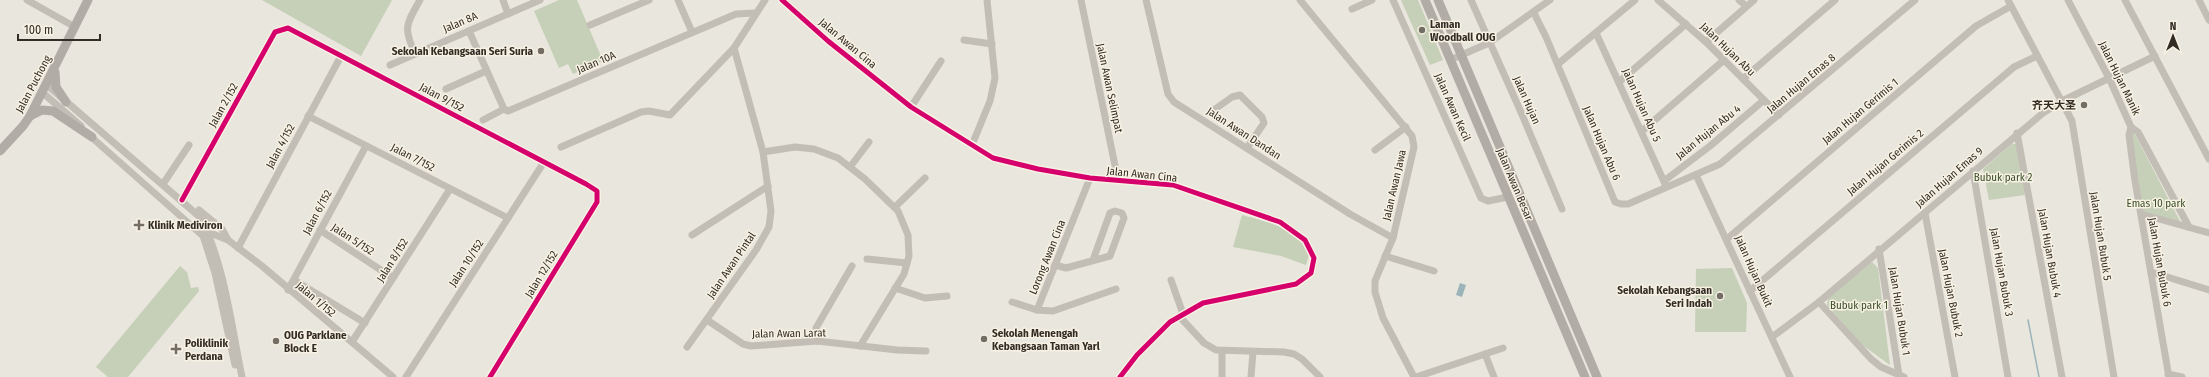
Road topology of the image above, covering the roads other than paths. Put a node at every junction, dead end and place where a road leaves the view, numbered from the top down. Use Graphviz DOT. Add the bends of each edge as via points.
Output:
graph roads {
  1 [pos="27,0"];
  2 [pos="88,0"];
  3 [pos="420,0"];
  4 [pos="503,0"];
  5 [pos="540,0"];
  6 [pos="650,0"];
  7 [pos="678,0"];
  8 [pos="765,0"];
  9 [pos="782,0"];
  10 [pos="987,0"];
  11 [pos="1081,0"];
  12 [pos="1146,0"];
  13 [pos="1300,0"];
  14 [pos="1372,0"];
  15 [pos="1393,0"];
  16 [pos="1425,0"];
  17 [pos="1438,0"];
  18 [pos="1471,0"];
  19 [pos="1550,0"];
  20 [pos="1635,0"];
  21 [pos="1658,0"];
  22 [pos="1739,0"];
  23 [pos="1754,0"];
  24 [pos="1835,0"];
  25 [pos="1915,0"];
  26 [pos="2068,0"];
  27 [pos="2125,0"];
  28 [pos="2199,0"];
  29 [pos="2010,3"];
  30 [pos="1746,6"];
  31 [pos="1352,9"];
  32 [pos="755,13"];
  33 [pos="1534,13"];
  34 [pos="508,14"];
  35 [pos="2208,14"];
  36 [pos="1686,24"];
  37 [pos="590,25"];
  38 [pos="75,27"];
  39 [pos="288,28"];
  40 [pos="469,30"];
  41 [pos="692,32"];
  42 [pos="1596,33"];
  43 [pos="964,40"];
  44 [pos="1706,42"];
  45 [pos="1489,43"];
  46 [pos="992,44"];
  47 [pos="734,48"];
  48 [pos="415,54"];
  49 [pos="341,56"];
  50 [pos="1461,56"];
  51 [pos="2038,56"];
  52 [pos="2155,56"];
  53 [pos="1450,60"];
  54 [pos="1724,60"];
  55 [pos="941,61"];
  56 [pos="1558,64"];
  57 [pos="390,65"];
  58 [pos="56,66"];
  59 [pos="486,71"];
  60 [pos="2109,78"];
  61 [pos="1743,79"];
  62 [pos="1619,82"];
  63 [pos="45,89"];
  64 [pos="446,89"];
  65 [pos="1764,100"];
  66 [pos="2062,101"];
  67 [pos="66,102"];
  68 [pos="911,107"];
  69 [pos="506,110"];
  70 [pos="1211,112"];
  71 [pos="1779,115"];
  72 [pos="30,116"];
  73 [pos="308,116"];
  74 [pos="483,120"];
  75 [pos="1406,127"];
  76 [pos="2131,127"];
  77 [pos="1642,131"];
  78 [pos="2017,133"];
  79 [pos="92,138"];
  80 [pos="869,142"];
  81 [pos="189,145"];
  82 [pos="972,145"];
  83 [pos="366,146"];
  84 [pos="561,147"];
  85 [pos="1247,148"];
  86 [pos="1375,150"];
  87 [pos="0,151"];
  88 [pos="763,152"];
  89 [pos="2209,159"];
  90 [pos="544,162"];
  91 [pos="850,167"];
  92 [pos="1973,171"];
  93 [pos="1696,175"];
  94 [pos="925,178"];
  95 [pos="1090,178"];
  96 [pos="1118,180"];
  97 [pos="1665,183"];
  98 [pos="163,184"];
  99 [pos="586,184"];
  100 [pos="768,186"];
  101 [pos="450,189"];
  102 [pos="1508,197"];
  103 [pos="182,200"];
  104 [pos="895,207"];
  105 [pos="1562,209"];
  106 [pos="1925,213"];
  107 [pos="2141,214"];
  108 [pos="508,218"];
  109 [pos="2189,227"];
  110 [pos="320,230"];
  111 [pos="204,232"];
  112 [pos="2209,233"];
  113 [pos="692,235"];
  114 [pos="227,238"];
  115 [pos="1393,238"];
  116 [pos="1727,238"];
  117 [pos="238,248"];
  118 [pos="1879,249"];
  119 [pos="1385,256"];
  120 [pos="867,259"];
  121 [pos="1093,260"];
  122 [pos="907,263"];
  123 [pos="1055,265"];
  124 [pos="852,266"];
  125 [pos="1434,271"];
  126 [pos="2151,272"];
  127 [pos="393,278"];
  128 [pos="294,280"];
  129 [pos="1171,280"];
  130 [pos="1558,286"];
  131 [pos="895,288"];
  132 [pos="1116,289"];
  133 [pos="288,290"];
  134 [pos="1750,290"];
  135 [pos="2209,290"];
  136 [pos="947,296"];
  137 [pos="1552,301"];
  138 [pos="1012,302"];
  139 [pos="1819,302"];
  140 [pos="1037,310"];
  141 [pos="1181,315"];
  142 [pos="707,320"];
  143 [pos="365,323"];
  144 [pos="231,334"];
  145 [pos="1772,337"];
  146 [pos="817,341"];
  147 [pos="352,342"];
  148 [pos="860,346"];
  149 [pos="687,347"];
  150 [pos="1503,348"];
  151 [pos="926,351"];
  152 [pos="1222,351"];
  153 [pos="1253,352"];
  154 [pos="1485,354"];
  155 [pos="1902,376"];
  156 [pos="2169,376"];
  157 [pos="237,377"];
  158 [pos="242,377"];
  159 [pos="393,377"];
  160 [pos="406,377"];
  161 [pos="490,377"];
  162 [pos="1120,377"];
  163 [pos="1222,377"];
  164 [pos="1251,377"];
  165 [pos="1320,377"];
  166 [pos="1415,377"];
  167 [pos="1494,377"];
  168 [pos="1585,377"];
  169 [pos="1596,377"];
  170 [pos="1790,377"];
  171 [pos="1956,377"];
  172 [pos="2008,377"];
  173 [pos="2062,377"];
  174 [pos="2114,377"];
  175 [pos="2182,377"];
  1 -- 38 [label="street"];
  2 -- 38 [label="main road, Jalan Puchong"];
  3 -- 48 [label="street" via="408,21 406,34"];
  4 -- 34 [label="street"];
  5 -- 34 [label="street, Jalan 8A"];
  6 -- 37 [label="street"];
  7 -- 41 [label="street"];
  8 -- 32 [label="street"];
  9 -- 68 [label="street, Jalan Awan Cina" via="828,41"];
  10 -- 46 [label="street"];
  11 -- 96 [label="street, Jalan Awan Selimpat"];
  12 -- 85 [label="street, Jalan Awan Dandan" via="1168,94 1174,102"];
  13 -- 75 [label="street, Jalan Awan Jawa"];
  14 -- 31 [label="street"];
  15 -- 102 [label="street, Jalan Awan Kecil" via="1481,198 1488,201"];
  16 -- 53 [label="main road, Jalan Awan Besar"];
  17 -- 50 [label="main road, Jalan Awan Besar"];
  18 -- 45 [label="street, Jalan Hujan"];
  19 -- 33 [label="street"];
  20 -- 42 [label="street"];
  21 -- 36 [label="street, Jalan Hujan Abu"];
  22 -- 30 [label="street"];
  23 -- 30 [label="street"];
  24 -- 61 [label="street"];
  25 -- 71 [label="street, Jalan Hujan Emas 8"];
  26 -- 60 [label="street, Jalan Hujan Manik"];
  27 -- 52 [label="street"];
  28 -- 35 [label="street"];
  29 -- 51 [label="street, Jalan Hujan Bubuk 5"];
  29 -- 116 [label="street, Jalan Hujan Gerimis 1" via="1976,26"];
  30 -- 44 [label="street"];
  32 -- 41 [label="street, Jalan 10A" via="736,14"];
  32 -- 47 [label="street"];
  33 -- 45 [label="street"];
  33 -- 56 [label="street, Jalan Hujan Abu 6"];
  34 -- 40 [label="street, Jalan 8A"];
  36 -- 44 [label="street, Jalan Hujan Abu"];
  36 -- 62 [label="street"];
  38 -- 58 [label="main road, Jalan Puchong"];
  39 -- 49 [label="street, Jalan 9/152"];
  39 -- 103 [label="street, Jalan 2/152" via="275,32"];
  40 -- 48 [label="street, Jalan 8A"];
  40 -- 59 [label="street"];
  41 -- 69 [label="street, Jalan 10A"];
  42 -- 56 [label="street"];
  42 -- 62 [label="street, Jalan Hujan Abu 5"];
  43 -- 46 [label="street"];
  44 -- 54 [label="street, Jalan Hujan Abu"];
  45 -- 50 [label="street"];
  45 -- 105 [label="street, Jalan Hujan"];
  46 -- 82 [label="street" via="995,78 990,102"];
  47 -- 84 [label="street" via="670,115 641,112"];
  47 -- 88 [label="street, Jalan Awan Pintal"];
  48 -- 57 [label="street, Jalan 8A"];
  49 -- 73 [label="street, Jalan 4/152"];
  49 -- 90 [label="street, Jalan 9/152"];
  50 -- 53 [label="street"];
  50 -- 130 [label="main road, Jalan Awan Besar"];
  51 -- 66 [label="street, Jalan Hujan Bubuk 5"];
  51 -- 134 [label="street, Jalan Hujan Gerimis 2" via="2014,67"];
  52 -- 60 [label="street, Jalan Hujan Emas 9"];
  52 -- 89 [label="street"];
  53 -- 102 [label="main road, Jalan Awan Besar"];
  54 -- 61 [label="street, Jalan Hujan Abu"];
  54 -- 77 [label="street"];
  55 -- 68 [label="street"];
  56 -- 97 [label="street, Jalan Hujan Abu 6" via="1615,202 1628,204"];
  58 -- 63 [label="main road, Jalan Puchong"];
  58 -- 67 [label="main road" via="56,87"];
  59 -- 64 [label="street"];
  59 -- 69 [label="street"];
  60 -- 66 [label="street, Jalan Hujan Emas 9"];
  60 -- 76 [label="street, Jalan Hujan Manik"];
  61 -- 65 [label="street, Jalan Hujan Abu"];
  62 -- 77 [label="street, Jalan Hujan Abu 5"];
  63 -- 67 [label="street"];
  63 -- 72 [label="main road, Jalan Puchong"];
  63 -- 79 [label="street"];
  65 -- 71 [label="street, Jalan Hujan Abu"];
  65 -- 97 [label="street, Jalan Hujan Abu 4"];
  66 -- 78 [label="street, Jalan Hujan Emas 9"];
  66 -- 174 [label="street, Jalan Hujan Bubuk 5" via="2072,121"];
  67 -- 98 [label="street"];
  68 -- 82 [label="street, Jalan Awan Cina"];
  69 -- 74 [label="street, Jalan 10A"];
  70 -- 85 [label="street" via="1232,97 1240,95 1262,117 1264,123"];
  71 -- 93 [label="street, Jalan Hujan Emas 8" via="1720,164"];
  72 -- 79 [label="main road" via="42,110 53,111"];
  72 -- 87 [label="main road, Jalan Puchong"];
  73 -- 83 [label="street, Jalan 7/152"];
  73 -- 117 [label="street, Jalan 4/152"];
  75 -- 86 [label="street"];
  75 -- 115 [label="street, Jalan Awan Jawa" via="1412,136 1414,147"];
  76 -- 107 [label="street, Jalan Hujan Bubuk 6" via="2129,135"];
  76 -- 109 [label="street, Jalan Hujan Manik" via="2138,132"];
  77 -- 97 [label="street, Jalan Hujan Abu 5"];
  78 -- 92 [label="street, Jalan Hujan Emas 9"];
  78 -- 173 [label="street, Jalan Hujan Bubuk 4"];
  79 -- 111 [label="street"];
  80 -- 91 [label="street"];
  81 -- 98 [label="street"];
  82 -- 95 [label="street, Jalan Awan Cina" via="994,158"];
  83 -- 101 [label="street, Jalan 7/152"];
  83 -- 110 [label="street, Jalan 6/152"];
  85 -- 115 [label="street, Jalan Awan Dandan" via="1350,214"];
  88 -- 91 [label="street" via="795,147 814,149 838,158"];
  88 -- 100 [label="street, Jalan Awan Pintal"];
  90 -- 99 [label="street, Jalan 9/152"];
  90 -- 108 [label="street, Jalan 10/152"];
  91 -- 104 [label="street"];
  92 -- 106 [label="street, Jalan Hujan Emas 9"];
  92 -- 172 [label="street, Jalan Hujan Bubuk 3"];
  93 -- 97 [label="street, Jalan Hujan Abu 6"];
  93 -- 116 [label="street, Jalan Hujan Bukit"];
  94 -- 104 [label="street"];
  95 -- 96 [label="street, Jalan Awan Cina"];
  95 -- 123 [label="street, Lorong Awan Cina"];
  96 -- 141 [label="street, Jalan Awan Cina" via="1173,185 1273,220 1293,230 1312,249 1314,258 1311,273 1296,284 1203,303"];
  98 -- 103 [label="street"];
  99 -- 161 [label="street, Jalan 12/152" via="597,191 597,202"];
  100 -- 113 [label="street"];
  100 -- 142 [label="street, Jalan Awan Pintal" via="771,211 769,227"];
  101 -- 108 [label="street, Jalan 7/152"];
  101 -- 127 [label="street, Jalan 8/152"];
  102 -- 137 [label="main road, Jalan Awan Besar"];
  103 -- 111 [label="street" via="201,218"];
  103 -- 114 [label="street" via="212,220"];
  104 -- 122 [label="street" via="908,235"];
  106 -- 118 [label="street, Jalan Hujan Emas 9"];
  106 -- 171 [label="street, Jalan Hujan Bubuk 2"];
  107 -- 109 [label="street"];
  107 -- 126 [label="street, Jalan Hujan Bubuk 6"];
  108 -- 160 [label="street, Jalan 10/152"];
  109 -- 112 [label="street"];
  110 -- 127 [label="street, Jalan 5/152"];
  110 -- 128 [label="street, Jalan 6/152"];
  111 -- 114 [label="street" via="209,226 217,228"];
  111 -- 144 [label="street"];
  114 -- 117 [label="street, Jalan 1/152"];
  115 -- 119 [label="street, Jalan Awan Jawa"];
  116 -- 134 [label="street, Jalan Hujan Bukit"];
  117 -- 133 [label="street, Jalan 1/152"];
  118 -- 139 [label="street, Jalan Hujan Emas 9"];
  118 -- 155 [label="street, Jalan Hujan Bubuk 1"];
  119 -- 125 [label="street"];
  119 -- 166 [label="street, Jalan Awan Jawa" via="1375,281 1377,304"];
  120 -- 122 [label="street"];
  121 -- 121 [label="street" via="1110,213 1122,212 1124,218 1110,256"];
  121 -- 123 [label="street" via="1066,268"];
  122 -- 131 [label="street" via="904,274"];
  123 -- 140 [label="street, Lorong Awan Cina"];
  124 -- 146 [label="street" via="816,328"];
  126 -- 135 [label="street"];
  126 -- 156 [label="street, Jalan Hujan Bubuk 6"];
  127 -- 143 [label="street, Jalan 8/152"];
  128 -- 133 [label="street, Jalan 6/152"];
  128 -- 143 [label="street"];
  129 -- 141 [label="street"];
  130 -- 137 [label="main road"];
  130 -- 169 [label="main road, Jalan Awan Besar"];
  131 -- 136 [label="street" via="925,298"];
  131 -- 148 [label="street"];
  132 -- 140 [label="street, Lorong Awan Cina" via="1053,311"];
  133 -- 147 [label="street, Jalan 1/152"];
  134 -- 145 [label="street, Jalan Hujan Bukit"];
  137 -- 168 [label="main road, Jalan Awan Besar"];
  138 -- 140 [label="street"];
  139 -- 145 [label="street, Jalan Hujan Emas 9"];
  139 -- 155 [label="street" via="1871,359 1881,367"];
  141 -- 152 [label="street" via="1204,343"];
  141 -- 162 [label="street, Jalan Awan Cina" via="1170,322"];
  142 -- 146 [label="street, Jalan Awan Larat" via="747,345"];
  142 -- 149 [label="street, Jalan Awan Pintal"];
  143 -- 147 [label="street, Jalan 8/152"];
  144 -- 157 [label="street"];
  144 -- 158 [label="street"];
  145 -- 170 [label="street, Jalan Hujan Bukit"];
  146 -- 148 [label="street, Jalan Awan Larat"];
  147 -- 159 [label="street, Jalan 1/152"];
  148 -- 151 [label="street, Jalan Awan Larat"];
  150 -- 154 [label="street"];
  152 -- 153 [label="street"];
  152 -- 163 [label="street"];
  153 -- 164 [label="street"];
  153 -- 165 [label="street" via="1294,354"];
  154 -- 166 [label="street"];
  154 -- 167 [label="street"];
  156 -- 175 [label="street"];
}
